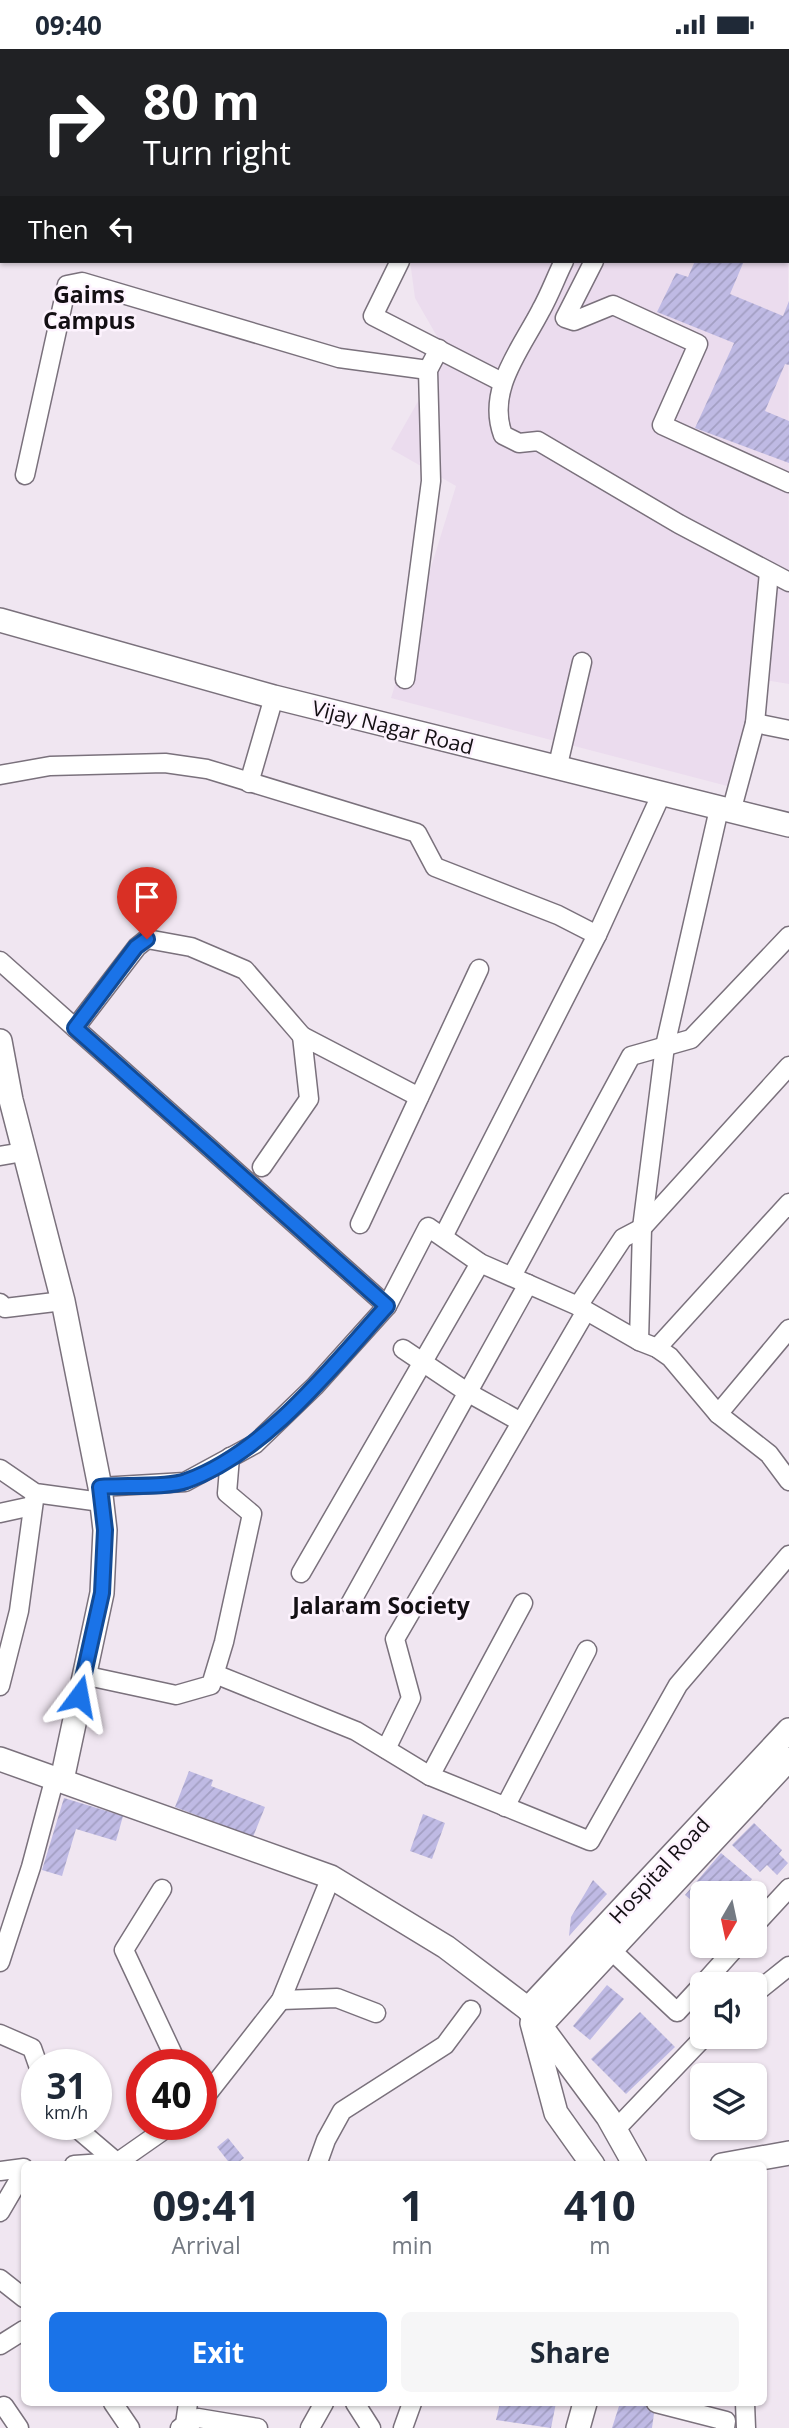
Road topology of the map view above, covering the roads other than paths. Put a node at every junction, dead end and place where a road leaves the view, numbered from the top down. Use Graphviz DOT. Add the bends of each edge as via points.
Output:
graph roads {
  1 [pos="399,263"];
  2 [pos="563,263"];
  3 [pos="593,263"];
  4 [pos="439,349"];
  5 [pos="428,370"];
  6 [pos="502,382"];
  7 [pos="24,475"];
  8 [pos="789,483"];
  9 [pos="769,572"];
  10 [pos="789,582"];
  11 [pos="0,620"];
  12 [pos="582,662"];
  13 [pos="405,679"];
  14 [pos="274,697"];
  15 [pos="755,723"];
  16 [pos="789,730"];
  17 [pos="557,769"];
  18 [pos="0,775"];
  19 [pos="249,783"];
  20 [pos="661,795"];
  21 [pos="725,810"];
  22 [pos="789,825"];
  23 [pos="597,935"];
  24 [pos="789,936"];
  25 [pos="0,961"];
  26 [pos="479,969"];
  27 [pos="75,1028"];
  28 [pos="302,1036"];
  29 [pos="0,1041"];
  30 [pos="665,1046"];
  31 [pos="789,1066"];
  32 [pos="419,1097"];
  33 [pos="5,1100"];
  34 [pos="23,1152"];
  35 [pos="0,1156"];
  36 [pos="262,1167"];
  37 [pos="789,1203"];
  38 [pos="360,1224"];
  39 [pos="642,1228"];
  40 [pos="444,1235"];
  41 [pos="481,1263"];
  42 [pos="520,1280"];
  43 [pos="63,1301"];
  44 [pos="0,1303"];
  45 [pos="387,1306"];
  46 [pos="582,1309"];
  47 [pos="789,1329"];
  48 [pos="639,1342"];
  49 [pos="657,1348"];
  50 [pos="402,1349"];
  51 [pos="423,1363"];
  52 [pos="467,1392"];
  53 [pos="718,1413"];
  54 [pos="521,1422"];
  55 [pos="230,1457"];
  56 [pos="0,1469"];
  57 [pos="786,1470"];
  58 [pos="101,1494"];
  59 [pos="34,1500"];
  60 [pos="0,1513"];
  61 [pos="789,1555"];
  62 [pos="301,1573"];
  63 [pos="523,1603"];
  64 [pos="350,1604"];
  65 [pos="587,1650"];
  66 [pos="3,1660"];
  67 [pos="215,1674"];
  68 [pos="83,1675"];
  69 [pos="0,1686"];
  70 [pos="789,1730"];
  71 [pos="386,1749"];
  72 [pos="0,1759"];
  73 [pos="789,1759"];
  74 [pos="430,1776"];
  75 [pos="58,1778"];
  76 [pos="505,1807"];
  77 [pos="331,1877"];
  78 [pos="789,1888"];
  79 [pos="162,1889"];
  80 [pos="767,1912"];
  81 [pos="611,1950"];
  82 [pos="726,1958"];
  83 [pos="0,1962"];
  84 [pos="789,1966"];
  85 [pos="714,1972"];
  86 [pos="767,1984"];
  87 [pos="690,1998"];
  88 [pos="281,2000"];
  89 [pos="471,2010"];
  90 [pos="376,2013"];
  91 [pos="535,2019"];
  92 [pos="0,2034"];
  93 [pos="32,2049"];
  94 [pos="170,2049"];
  95 [pos="693,2049"];
  96 [pos="217,2082"];
  97 [pos="615,2130"];
  98 [pos="91,2140"];
  99 [pos="151,2140"];
  100 [pos="789,2153"];
  101 [pos="115,2161"];
  102 [pos="123,2161"];
  103 [pos="318,2161"];
  104 [pos="587,2161"];
  105 [pos="633,2161"];
  106 [pos="744,2161"];
  107 [pos="789,2167"];
  108 [pos="21,2170"];
  109 [pos="767,2170"];
  110 [pos="0,2171"];
  111 [pos="21,2175"];
  112 [pos="0,2212"];
  113 [pos="0,2279"];
  114 [pos="21,2296"];
  115 [pos="21,2332"];
  116 [pos="0,2345"];
  117 [pos="4,2406"];
  118 [pos="115,2406"];
  119 [pos="187,2406"];
  120 [pos="322,2406"];
  121 [pos="357,2406"];
  122 [pos="411,2406"];
  123 [pos="571,2406"];
  124 [pos="584,2406"];
  125 [pos="668,2406"];
  126 [pos="745,2406"];
  127 [pos="183,2426"];
  128 [pos="19,2428"];
  129 [pos="130,2428"];
  130 [pos="258,2428"];
  131 [pos="310,2428"];
  132 [pos="371,2428"];
  133 [pos="403,2428"];
  134 [pos="567,2428"];
  135 [pos="578,2428"];
  136 [pos="725,2428"];
  137 [pos="746,2428"];
  1 -- 4 [label="street" via="373,316"];
  2 -- 6 [label="street"];
  3 -- 8 [label="street" via="565,318 574,321 612,305 698,344 662,425"];
  4 -- 5 [label="street"];
  4 -- 6 [label="street"];
  5 -- 7 [label="street" via="339,358 82,282 67,285"];
  5 -- 13 [label="street" via="431,481"];
  6 -- 9 [label="street" via="496,419 503,435 519,443 538,441"];
  9 -- 10 [label="street"];
  9 -- 15 [label="street"];
  11 -- 14 [label="street, Vijay Nagar Road"];
  12 -- 17 [label="street"];
  14 -- 17 [label="street, Vijay Nagar Road"];
  14 -- 19 [label="street"];
  15 -- 16 [label="street"];
  15 -- 21 [label="street"];
  17 -- 20 [label="street, Vijay Nagar Road"];
  18 -- 19 [label="street" via="50,766 165,763 207,769"];
  19 -- 23 [label="street" via="417,833 435,867"];
  20 -- 21 [label="street, Vijay Nagar Road"];
  20 -- 23 [label="street"];
  21 -- 22 [label="street, Vijay Nagar Road"];
  21 -- 30 [label="street"];
  23 -- 40 [label="street"];
  24 -- 30 [label="street" via="691,1039"];
  25 -- 27 [label="street"];
  26 -- 32 [label="street"];
  27 -- 28 [label="street" via="136,947 147,939 217,955 244,969"];
  27 -- 45 [label="street"];
  28 -- 32 [label="street"];
  28 -- 36 [label="street" via="309,1098"];
  29 -- 33 [label="street"];
  30 -- 39 [label="street"];
  30 -- 42 [label="street" via="631,1056"];
  31 -- 39 [label="street"];
  32 -- 38 [label="street"];
  33 -- 34 [label="street"];
  34 -- 35 [label="street"];
  34 -- 43 [label="street"];
  37 -- 49 [label="street"];
  39 -- 46 [label="street" via="623,1238"];
  39 -- 48 [label="street"];
  40 -- 41 [label="street"];
  40 -- 45 [label="street" via="428,1227"];
  41 -- 42 [label="street"];
  41 -- 51 [label="street"];
  42 -- 46 [label="street"];
  42 -- 52 [label="street"];
  43 -- 44 [label="street" via="5,1308"];
  43 -- 58 [label="street"];
  45 -- 55 [label="street" via="315,1386 254,1444"];
  46 -- 48 [label="street"];
  46 -- 54 [label="street"];
  47 -- 53 [label="street"];
  48 -- 49 [label="street"];
  49 -- 53 [label="street"];
  50 -- 51 [label="street"];
  51 -- 52 [label="street"];
  51 -- 62 [label="street"];
  52 -- 54 [label="street"];
  52 -- 64 [label="street"];
  53 -- 57 [label="street"];
  54 -- 71 [label="street" via="395,1639 411,1698"];
  55 -- 58 [label="street" via="185,1482"];
  55 -- 67 [label="street" via="227,1493 252,1514"];
  56 -- 59 [label="street"];
  58 -- 59 [label="street"];
  58 -- 68 [label="street" via="105,1530 102,1593"];
  59 -- 60 [label="street"];
  59 -- 66 [label="street" via="19,1611"];
  61 -- 76 [label="street" via="678,1685 590,1841"];
  63 -- 74 [label="street"];
  65 -- 76 [label="street"];
  66 -- 69 [label="street"];
  67 -- 68 [label="street" via="211,1685 176,1695"];
  67 -- 71 [label="street" via="356,1731"];
  68 -- 75 [label="street"];
  70 -- 91 [label="street, Hospital Road"];
  71 -- 74 [label="street"];
  72 -- 75 [label="street"];
  73 -- 81 [label="street, Hospital Road"];
  74 -- 76 [label="street"];
  75 -- 77 [label="street"];
  75 -- 83 [label="street"];
  77 -- 88 [label="street"];
  77 -- 91 [label="street" via="446,1947"];
  78 -- 80 [label="street"];
  79 -- 94 [label="street" via="124,1950"];
  81 -- 87 [label="street" via="677,2013"];
  81 -- 91 [label="street, Hospital Road" via="543,2023"];
  82 -- 85 [label="street"];
  84 -- 86 [label="street"];
  88 -- 90 [label="street" via="337,1998"];
  88 -- 96 [label="street"];
  89 -- 103 [label="street" via="445,2045 342,2111"];
  91 -- 97 [label="street"];
  91 -- 104 [label="street" via="556,2113"];
  92 -- 93 [label="street"];
  95 -- 97 [label="street"];
  97 -- 105 [label="street"];
  98 -- 101 [label="street"];
  99 -- 102 [label="street"];
  100 -- 106 [label="street"];
  107 -- 109 [label="street"];
  108 -- 110 [label="street"];
  111 -- 112 [label="street"];
  113 -- 114 [label="street"];
  115 -- 116 [label="street"];
  117 -- 128 [label="street"];
  118 -- 129 [label="street"];
  119 -- 127 [label="street"];
  120 -- 131 [label="street"];
  121 -- 132 [label="street"];
  122 -- 133 [label="street"];
  123 -- 134 [label="street"];
  124 -- 135 [label="street"];
  125 -- 136 [label="street" via="726,2421"];
  126 -- 137 [label="street"];
  127 -- 130 [label="street" via="198,2417"];
}
